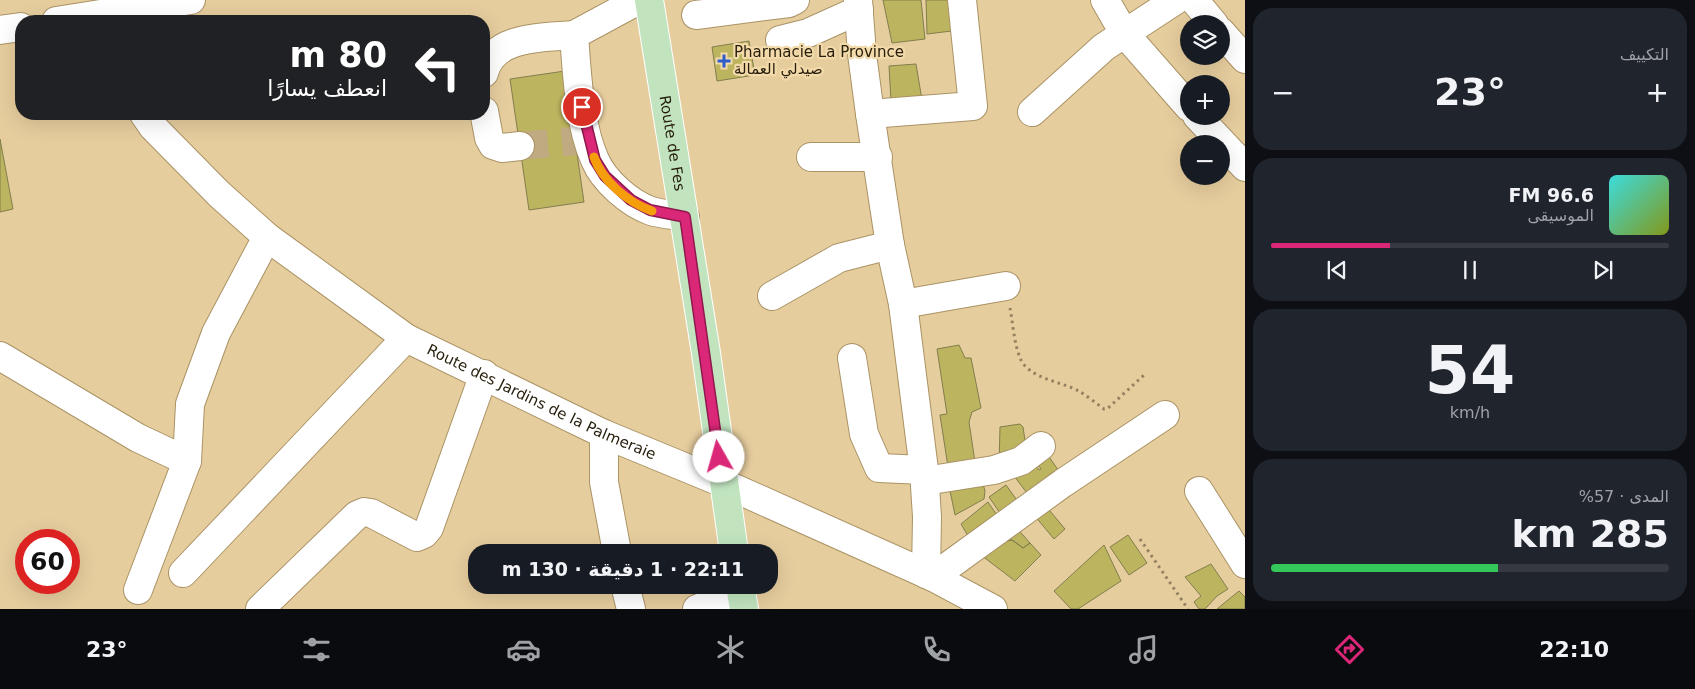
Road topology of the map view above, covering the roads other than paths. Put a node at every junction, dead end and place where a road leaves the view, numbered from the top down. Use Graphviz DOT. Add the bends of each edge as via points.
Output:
graph roads {
  1 [pos="191,0"];
  2 [pos="639,0"];
  3 [pos="649,0"];
  4 [pos="794,0"];
  5 [pos="962,0"];
  6 [pos="1104,0"];
  7 [pos="1176,0"];
  8 [pos="1194,0"];
  9 [pos="859,5"];
  10 [pos="114,15"];
  11 [pos="696,15"];
  12 [pos="1206,15"];
  13 [pos="15,28"];
  14 [pos="0,30"];
  15 [pos="1124,33"];
  16 [pos="574,35"];
  17 [pos="780,40"];
  18 [pos="1230,42"];
  19 [pos="490,55"];
  20 [pos="1245,59"];
  21 [pos="1180,98"];
  22 [pos="1032,112"];
  23 [pos="870,114"];
  24 [pos="148,120"];
  25 [pos="486,120"];
  26 [pos="1205,125"];
  27 [pos="520,146"];
  28 [pos="811,157"];
  29 [pos="878,157"];
  30 [pos="1245,167"];
  31 [pos="685,217"];
  32 [pos="268,237"];
  33 [pos="890,245"];
  34 [pos="1006,286"];
  35 [pos="772,296"];
  36 [pos="903,304"];
  37 [pos="406,338"];
  38 [pos="0,356"];
  39 [pos="852,358"];
  40 [pos="484,374"];
  41 [pos="1164,415"];
  42 [pos="604,434"];
  43 [pos="1041,446"];
  44 [pos="187,461"];
  45 [pos="924,476"];
  46 [pos="723,483"];
  47 [pos="1199,491"];
  48 [pos="616,544"];
  49 [pos="733,544"];
  50 [pos="1245,564"];
  51 [pos="182,573"];
  52 [pos="930,575"];
  53 [pos="138,590"];
  54 [pos="627,594"];
  55 [pos="741,595"];
  56 [pos="260,609"];
  57 [pos="631,609"];
  58 [pos="697,609"];
  59 [pos="993,609"];
  1 -- 10 [label="street"];
  2 -- 16 [label="street"];
  3 -- 31 [label="main road, Route de Fes"];
  4 -- 11 [label="street"];
  5 -- 23 [label="street" via="973,106"];
  6 -- 15 [label="street"];
  7 -- 15 [label="street"];
  8 -- 12 [label="street"];
  9 -- 17 [label="street" via="808,33"];
  9 -- 23 [label="street"];
  13 -- 14 [label="street"];
  15 -- 21 [label="street"];
  15 -- 22 [label="street"];
  16 -- 19 [label="street" via="513,43"];
  16 -- 31 [label="street" via="582,107 582,141 605,176 631,200 650,210"];
  18 -- 20 [label="street"];
  23 -- 29 [label="street"];
  24 -- 32 [label="street, Route des Jardins de la Palmeraie" via="219,194"];
  25 -- 27 [label="street" via="493,145 502,148"];
  26 -- 30 [label="street"];
  28 -- 29 [label="street"];
  29 -- 33 [label="street"];
  31 -- 46 [label="main road, Route de Fes"];
  32 -- 37 [label="street, Route des Jardins de la Palmeraie"];
  32 -- 44 [label="street" via="216,333 190,404"];
  33 -- 35 [label="street" via="839,258"];
  33 -- 36 [label="street"];
  34 -- 36 [label="street"];
  36 -- 45 [label="street"];
  37 -- 40 [label="street, Route des Jardins de la Palmeraie"];
  37 -- 51 [label="street"];
  38 -- 44 [label="street" via="138,438"];
  39 -- 45 [label="street" via="864,434 879,468"];
  40 -- 42 [label="street, Route des Jardins de la Palmeraie"];
  40 -- 56 [label="street" via="429,528 424,534 416,537 371,512 357,515"];
  41 -- 52 [label="street"];
  42 -- 46 [label="street, Route des Jardins de la Palmeraie"];
  42 -- 48 [label="street" via="604,482"];
  43 -- 45 [label="street" via="1021,461 994,470"];
  44 -- 53 [label="street"];
  45 -- 52 [label="street"];
  46 -- 49 [label="main road, Route de Fes"];
  46 -- 52 [label="street, Route des Jardins de la Palmeraie"];
  47 -- 50 [label="street"];
  52 -- 59 [label="street, Route des Jardins de la Palmeraie"];
  54 -- 57 [label="street"];
  55 -- 58 [label="street"];
}
